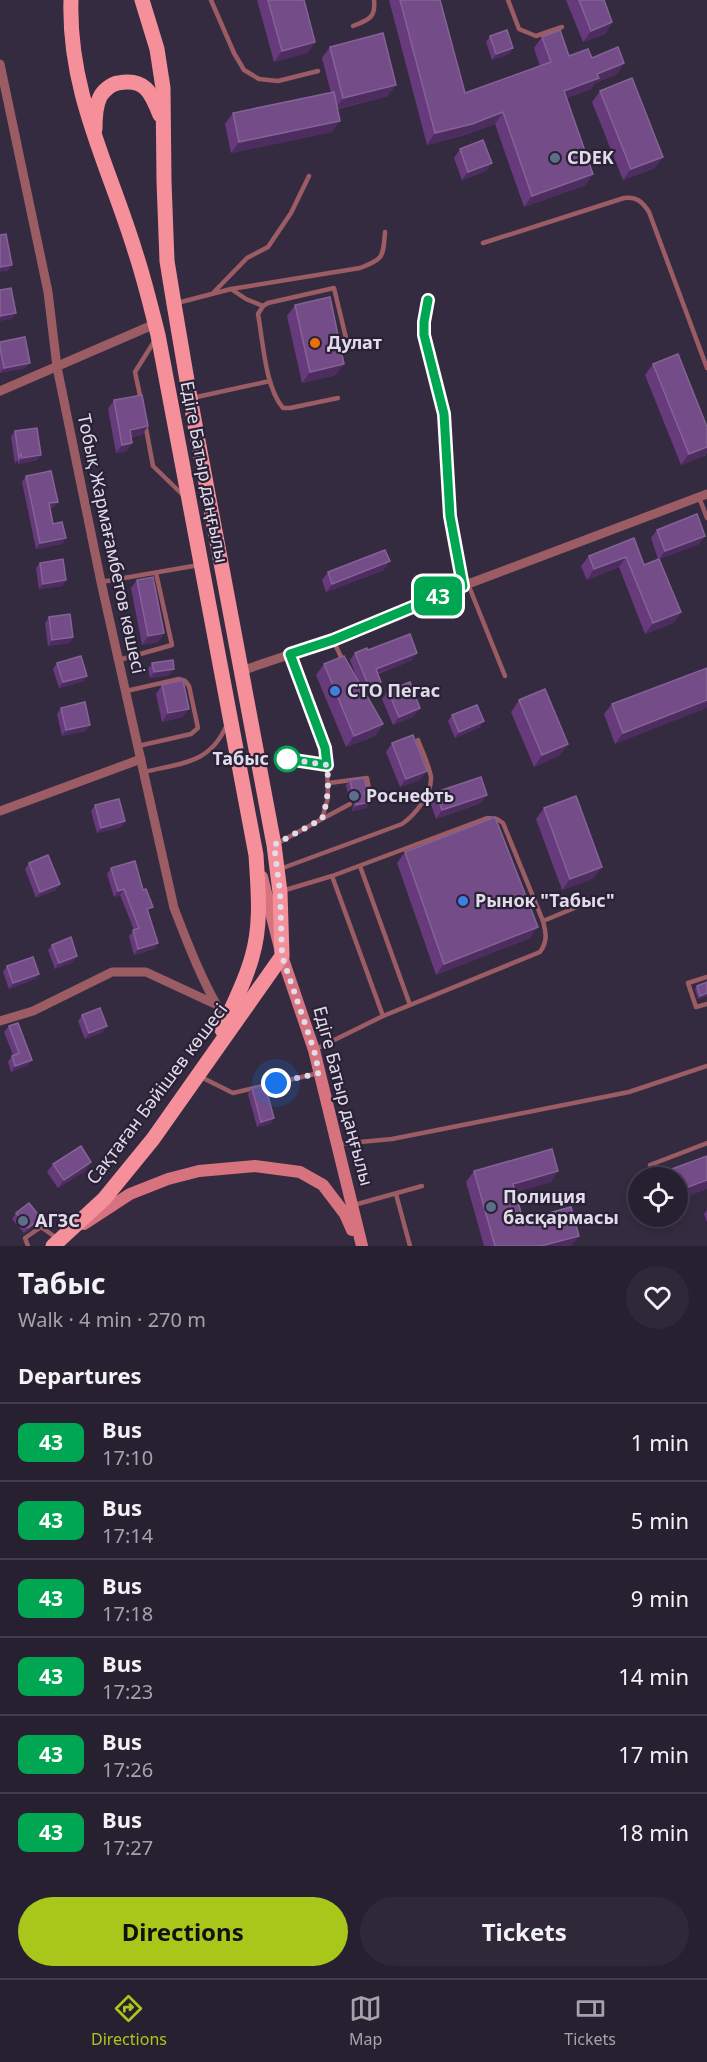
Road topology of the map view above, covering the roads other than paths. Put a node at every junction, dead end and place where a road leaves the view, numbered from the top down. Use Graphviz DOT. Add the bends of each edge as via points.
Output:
graph roads {
  1 [pos="71,0"];
  2 [pos="142,0"];
  3 [pos="211,0"];
  4 [pos="374,0"];
  5 [pos="508,0"];
  6 [pos="353,26"];
  7 [pos="562,27"];
  8 [pos="0,64"];
  9 [pos="318,71"];
  10 [pos="164,126"];
  11 [pos="95,136"];
  12 [pos="309,176"];
  13 [pos="385,232"];
  14 [pos="483,243"];
  15 [pos="231,289"];
  16 [pos="212,294"];
  17 [pos="428,300"];
  18 [pos="174,304"];
  19 [pos="263,306"];
  20 [pos="157,329"];
  21 [pos="346,338"];
  22 [pos="57,367"];
  23 [pos="707,368"];
  24 [pos="270,381"];
  25 [pos="0,391"];
  26 [pos="190,398"];
  27 [pos="338,398"];
  28 [pos="142,408"];
  29 [pos="144,419"];
  30 [pos="703,495"];
  31 [pos="190,502"];
  32 [pos="707,518"];
  33 [pos="202,565"];
  34 [pos="156,573"];
  35 [pos="101,582"];
  36 [pos="466,585"];
  37 [pos="333,640"];
  38 [pos="290,654"];
  39 [pos="119,660"];
  40 [pos="346,669"];
  41 [pos="241,671"];
  42 [pos="505,676"];
  43 [pos="126,691"];
  44 [pos="230,716"];
  45 [pos="418,740"];
  46 [pos="138,746"];
  47 [pos="141,759"];
  48 [pos="287,759"];
  49 [pos="327,765"];
  50 [pos="144,772"];
  51 [pos="329,783"];
  52 [pos="364,800"];
  53 [pos="350,804"];
  54 [pos="0,811"];
  55 [pos="322,819"];
  56 [pos="274,845"];
  57 [pos="256,855"];
  58 [pos="360,866"];
  59 [pos="278,870"];
  60 [pos="332,876"];
  61 [pos="280,892"];
  62 [pos="584,903"];
  63 [pos="543,921"];
  64 [pos="282,956"];
  65 [pos="707,976"];
  66 [pos="215,1004"];
  67 [pos="707,1004"];
  68 [pos="410,1005"];
  69 [pos="383,1016"];
  70 [pos="226,1021"];
  71 [pos="0,1022"];
  72 [pos="314,1050"];
  73 [pos="210,1059"];
  74 [pos="707,1066"];
  75 [pos="319,1073"];
  76 [pos="198,1076"];
  77 [pos="707,1143"];
  78 [pos="336,1144"];
  79 [pos="650,1165"];
  80 [pos="422,1186"];
  81 [pos="396,1194"];
  82 [pos="351,1205"];
  83 [pos="60,1241"];
  84 [pos="28,1246"];
  85 [pos="361,1246"];
  86 [pos="410,1246"];
  1 -- 11 [label="main road, Едіге Батыр даңғылы" via="75,63"];
  2 -- 10 [label="main road, Едіге Батыр даңғылы" via="157,49"];
  3 -- 9 [label="lane" via="244,70 259,79 278,81"];
  4 -- 6 [label="lane" via="375,13"];
  5 -- 7 [label="lane" via="519,29 536,36"];
  8 -- 22 [label="street, Тобық Жармағамбетов көшесі" via="48,292"];
  10 -- 11 [label="main road" via="154,99 143,86 132,81 113,84 100,95"];
  10 -- 18 [label="main road, Едіге Батыр даңғылы" via="167,261"];
  11 -- 20 [label="main road, Едіге Батыр даңғылы"];
  12 -- 16 [label="lane" via="268,247 246,258"];
  13 -- 15 [label="lane" via="378,261 360,268"];
  14 -- 23 [label="lane" via="634,197 649,212"];
  15 -- 16 [label="lane"];
  15 -- 19 [label="lane"];
  16 -- 18 [label="lane"];
  17 -- 36 [label="lane" via="424,335 444,414 450,516"];
  18 -- 26 [label="main road, Едіге Батыр даңғылы"];
  19 -- 21 [label="lane" via="334,288"];
  19 -- 24 [label="lane" via="258,314"];
  20 -- 22 [label="street"];
  20 -- 28 [label="lane" via="135,372"];
  20 -- 31 [label="main road, Едіге Батыр даңғылы"];
  22 -- 25 [label="street"];
  22 -- 35 [label="street, Тобық Жармағамбетов көшесі"];
  24 -- 26 [label="lane"];
  24 -- 27 [label="lane" via="283,408"];
  26 -- 41 [label="main road, Едіге Батыр даңғылы"];
  29 -- 31 [label="lane" via="153,466"];
  30 -- 32 [label="lane"];
  30 -- 36 [label="street"];
  31 -- 33 [label="main road, Едіге Батыр даңғылы"];
  33 -- 34 [label="lane"];
  33 -- 44 [label="main road, Едіге Батыр даңғылы"];
  34 -- 35 [label="lane"];
  34 -- 39 [label="lane" via="172,645"];
  35 -- 39 [label="street, Тобық Жармағамбетов көшесі"];
  36 -- 37 [label="street"];
  36 -- 42 [label="lane"];
  37 -- 38 [label="street"];
  37 -- 40 [label="lane"];
  38 -- 41 [label="street"];
  38 -- 49 [label="lane" via="325,748"];
  39 -- 43 [label="street, Тобық Жармағамбетов көшесі"];
  41 -- 56 [label="main road, Едіге Батыр даңғылы"];
  43 -- 46 [label="street, Тобық Жармағамбетов көшесі"];
  43 -- 46 [label="lane" via="178,680 189,686 196,732"];
  44 -- 50 [label="lane" via="221,739 211,751 197,760"];
  44 -- 57 [label="main road, Едіге Батыр даңғылы"];
  45 -- 59 [label="lane" via="431,778 426,796 411,818"];
  46 -- 47 [label="street, Тобық Жармағамбетов көшесі"];
  47 -- 50 [label="street, Тобық Жармағамбетов көшесі"];
  47 -- 54 [label="street"];
  48 -- 49 [label="lane"];
  49 -- 51 [label="lane"];
  50 -- 66 [label="street, Тобық Жармағамбетов көшесі" via="174,908"];
  51 -- 52 [label="lane" via="367,778 370,795"];
  51 -- 55 [label="lane"];
  53 -- 55 [label="lane"];
  55 -- 56 [label="lane"];
  56 -- 59 [label="main road, Едіге Батыр даңғылы"];
  57 -- 64 [label="main road, Едіге Батыр даңғылы"];
  57 -- 70 [label="main road" via="259,903 255,943"];
  58 -- 60 [label="lane"];
  58 -- 63 [label="lane" via="488,818 497,819 503,823"];
  58 -- 68 [label="lane"];
  59 -- 61 [label="main road, Едіге Батыр даңғылы"];
  60 -- 61 [label="lane"];
  60 -- 69 [label="lane"];
  61 -- 64 [label="main road, Едіге Батыр даңғылы"];
  62 -- 63 [label="lane"];
  63 -- 68 [label="lane" via="545,945 540,952"];
  64 -- 72 [label="main road, Едіге Батыр даңғылы"];
  64 -- 73 [label="main road, Сақтаған Бәйішев көшесі"];
  65 -- 67 [label="lane" via="688,983 696,1007"];
  66 -- 70 [label="street, Тобық Жармағамбетов көшесі"];
  66 -- 71 [label="street" via="146,972 112,972 33,1011"];
  68 -- 69 [label="lane"];
  69 -- 72 [label="lane"];
  70 -- 73 [label="main road"];
  72 -- 75 [label="main road, Едіге Батыр даңғылы"];
  73 -- 76 [label="main road, Сақтаған Бәйішев көшесі"];
  74 -- 78 [label="lane" via="629,1092 392,1139"];
  75 -- 76 [label="lane" via="233,1092"];
  75 -- 78 [label="main road, Едіге Батыр даңғылы"];
  76 -- 83 [label="main road, Сақтаған Бәйішев көшесі" via="104,1199"];
  77 -- 79 [label="lane"];
  78 -- 82 [label="main road, Едіге Батыр даңғылы"];
  80 -- 81 [label="lane"];
  81 -- 82 [label="lane"];
  81 -- 86 [label="lane"];
  82 -- 85 [label="main road, Едіге Батыр даңғылы"];
  83 -- 84 [label="lane" via="41,1227 25,1238"];
  83 -- 85 [label="main road" via="130,1194 168,1179 199,1171 255,1166 300,1172 323,1185 345,1214"];
}
